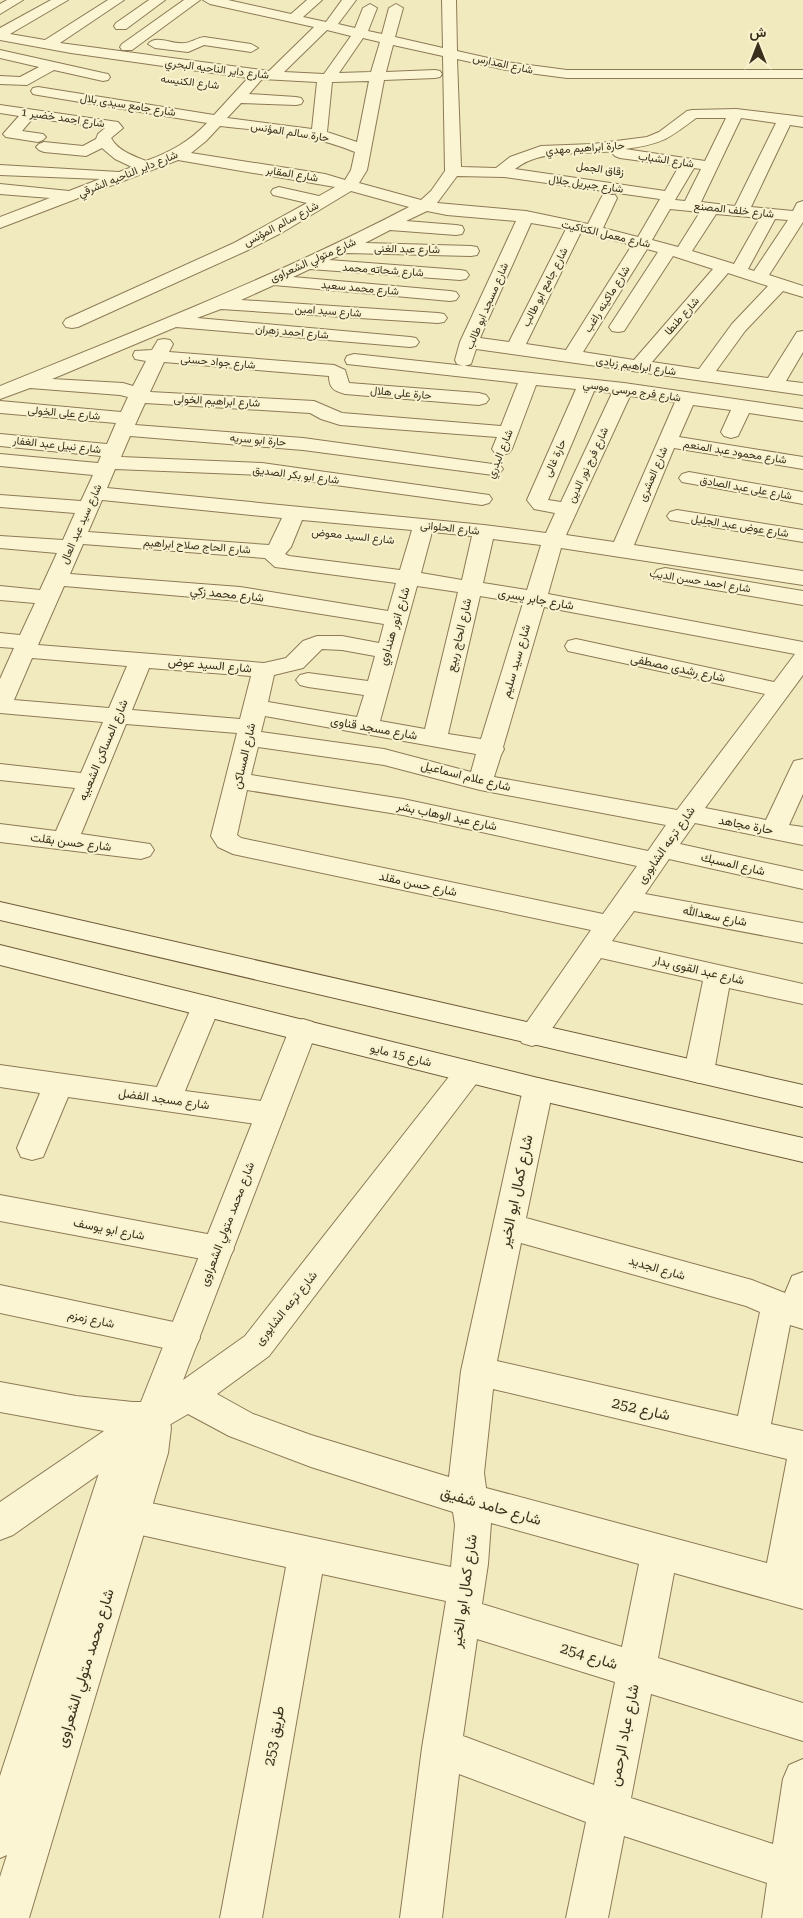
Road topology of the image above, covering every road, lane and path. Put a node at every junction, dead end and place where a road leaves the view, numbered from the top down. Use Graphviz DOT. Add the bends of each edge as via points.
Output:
graph roads {
  1 [pos="16,0"];
  2 [pos="158,0"];
  3 [pos="193,0"];
  4 [pos="210,0"];
  5 [pos="315,0"];
  6 [pos="349,0"];
  7 [pos="435,0"];
  8 [pos="449,0"];
  9 [pos="94,1"];
  10 [pos="114,2"];
  11 [pos="233,2"];
  12 [pos="390,5"];
  13 [pos="370,8"];
  14 [pos="0,10"];
  15 [pos="180,10"];
  16 [pos="59,11"];
  17 [pos="199,13"];
  18 [pos="291,18"];
  19 [pos="208,25"];
  20 [pos="121,26"];
  21 [pos="157,26"];
  22 [pos="327,26"];
  23 [pos="80,27"];
  24 [pos="276,27"];
  25 [pos="360,33"];
  26 [pos="0,35"];
  27 [pos="264,38"];
  28 [pos="389,39"];
  29 [pos="136,41"];
  30 [pos="47,45"];
  31 [pos="168,46"];
  32 [pos="251,48"];
  33 [pos="443,51"];
  34 [pos="116,55"];
  35 [pos="3,58"];
  36 [pos="149,60"];
  37 [pos="52,66"];
  38 [pos="223,71"];
  39 [pos="449,74"];
  40 [pos="480,74"];
  41 [pos="803,74"];
  42 [pos="519,75"];
  43 [pos="717,75"];
  44 [pos="773,75"];
  45 [pos="265,76"];
  46 [pos="103,77"];
  47 [pos="327,78"];
  48 [pos="377,78"];
  49 [pos="0,80"];
  50 [pos="743,85"];
  51 [pos="110,91"];
  52 [pos="720,97"];
  53 [pos="20,103"];
  54 [pos="228,105"];
  55 [pos="295,109"];
  56 [pos="173,113"];
  57 [pos="802,113"];
  58 [pos="740,114"];
  59 [pos="62,118"];
  60 [pos="780,119"];
  61 [pos="436,120"];
  62 [pos="0,124"];
  63 [pos="158,125"];
  64 [pos="677,125"];
  65 [pos="727,132"];
  66 [pos="320,135"];
  67 [pos="42,138"];
  68 [pos="104,140"];
  69 [pos="342,141"];
  70 [pos="651,141"];
  71 [pos="680,145"];
  72 [pos="699,148"];
  73 [pos="593,149"];
  74 [pos="363,150"];
  75 [pos="718,150"];
  76 [pos="327,153"];
  77 [pos="177,155"];
  78 [pos="520,158"];
  79 [pos="688,163"];
  80 [pos="570,165"];
  81 [pos="710,166"];
  82 [pos="146,167"];
  83 [pos="0,170"];
  84 [pos="454,171"];
  85 [pos="503,172"];
  86 [pos="124,175"];
  87 [pos="659,177"];
  88 [pos="354,180"];
  89 [pos="678,180"];
  90 [pos="0,189"];
  91 [pos="279,192"];
  92 [pos="73,195"];
  93 [pos="513,197"];
  94 [pos="609,198"];
  95 [pos="415,199"];
  96 [pos="667,200"];
  97 [pos="323,202"];
  98 [pos="691,206"];
  99 [pos="711,208"];
  100 [pos="741,211"];
  101 [pos="457,212"];
  102 [pos="802,213"];
  103 [pos="504,214"];
  104 [pos="770,214"];
  105 [pos="526,216"];
  106 [pos="274,220"];
  107 [pos="0,223"];
  108 [pos="254,223"];
  109 [pos="389,225"];
  110 [pos="576,226"];
  111 [pos="456,230"];
  112 [pos="594,230"];
  113 [pos="222,241"];
  114 [pos="643,242"];
  115 [pos="240,247"];
  116 [pos="343,248"];
  117 [pos="676,251"];
  118 [pos="306,264"];
  119 [pos="732,268"];
  120 [pos="460,275"];
  121 [pos="759,277"];
  122 [pos="270,280"];
  123 [pos="780,284"];
  124 [pos="803,292"];
  125 [pos="450,296"];
  126 [pos="219,303"];
  127 [pos="438,318"];
  128 [pos="174,322"];
  129 [pos="72,323"];
  130 [pos="618,327"];
  131 [pos="803,336"];
  132 [pos="410,342"];
  133 [pos="469,342"];
  134 [pos="514,348"];
  135 [pos="161,350"];
  136 [pos="101,352"];
  137 [pos="571,356"];
  138 [pos="354,360"];
  139 [pos="639,366"];
  140 [pos="461,371"];
  141 [pos="336,372"];
  142 [pos="0,376"];
  143 [pos="704,376"];
  144 [pos="530,378"];
  145 [pos="27,382"];
  146 [pos="587,385"];
  147 [pos="774,385"];
  148 [pos="624,389"];
  149 [pos="803,389"];
  150 [pos="0,393"];
  151 [pos="419,394"];
  152 [pos="138,396"];
  153 [pos="453,397"];
  154 [pos="686,398"];
  155 [pos="479,399"];
  156 [pos="742,406"];
  157 [pos="0,407"];
  158 [pos="803,415"];
  159 [pos="125,424"];
  160 [pos="406,424"];
  161 [pos="509,432"];
  162 [pos="731,432"];
  163 [pos="0,440"];
  164 [pos="666,442"];
  165 [pos="393,456"];
  166 [pos="0,460"];
  167 [pos="109,461"];
  168 [pos="803,463"];
  169 [pos="493,469"];
  170 [pos="690,478"];
  171 [pos="482,498"];
  172 [pos="803,498"];
  173 [pos="0,500"];
  174 [pos="91,501"];
  175 [pos="567,509"];
  176 [pos="677,516"];
  177 [pos="291,520"];
  178 [pos="477,530"];
  179 [pos="422,534"];
  180 [pos="803,536"];
  181 [pos="553,540"];
  182 [pos="0,542"];
  183 [pos="73,542"];
  184 [pos="621,549"];
  185 [pos="274,552"];
  186 [pos="597,564"];
  187 [pos="409,578"];
  188 [pos="803,578"];
  189 [pos="52,588"];
  190 [pos="470,588"];
  191 [pos="0,593"];
  192 [pos="534,598"];
  193 [pos="803,598"];
  194 [pos="396,618"];
  195 [pos="0,640"];
  196 [pos="26,646"];
  197 [pos="576,646"];
  198 [pos="803,649"];
  199 [pos="387,652"];
  200 [pos="803,659"];
  201 [pos="141,660"];
  202 [pos="264,670"];
  203 [pos="308,680"];
  204 [pos="376,688"];
  205 [pos="789,688"];
  206 [pos="0,706"];
  207 [pos="118,716"];
  208 [pos="252,724"];
  209 [pos="366,727"];
  210 [pos="435,739"];
  211 [pos="492,749"];
  212 [pos="803,767"];
  213 [pos="0,772"];
  214 [pos="239,781"];
  215 [pos="90,782"];
  216 [pos="480,782"];
  217 [pos="686,816"];
  218 [pos="774,830"];
  219 [pos="0,833"];
  220 [pos="803,836"];
  221 [pos="66,841"];
  222 [pos="227,841"];
  223 [pos="141,850"];
  224 [pos="659,855"];
  225 [pos="803,880"];
  226 [pos="627,900"];
  227 [pos="0,911"];
  228 [pos="803,933"];
  229 [pos="602,936"];
  230 [pos="2,960"];
  231 [pos="718,974"];
  232 [pos="803,994"];
  233 [pos="206,1006"];
  234 [pos="303,1030"];
  235 [pos="532,1034"];
  236 [pos="469,1072"];
  237 [pos="699,1072"];
  238 [pos="0,1076"];
  239 [pos="58,1084"];
  240 [pos="538,1089"];
  241 [pos="803,1096"];
  242 [pos="167,1099"];
  243 [pos="270,1114"];
  244 [pos="32,1148"];
  245 [pos="803,1150"];
  246 [pos="0,1208"];
  247 [pos="508,1226"];
  248 [pos="218,1249"];
  249 [pos="0,1299"];
  250 [pos="795,1305"];
  251 [pos="182,1338"];
  252 [pos="478,1371"];
  253 [pos="188,1396"];
  254 [pos="0,1397"];
  255 [pos="152,1417"];
  256 [pos="751,1434"];
  257 [pos="803,1447"];
  258 [pos="803,1463"];
  259 [pos="469,1500"];
  260 [pos="132,1516"];
  261 [pos="0,1523"];
  262 [pos="660,1552"];
  263 [pos="307,1554"];
  264 [pos="792,1588"];
  265 [pos="463,1602"];
  266 [pos="636,1670"];
  267 [pos="803,1722"];
  268 [pos="442,1748"];
  269 [pos="803,1779"];
  270 [pos="610,1811"];
  271 [pos="0,1838"];
  272 [pos="797,1872"];
  273 [pos="423,1917"];
  274 [pos="8,1918"];
  275 [pos="241,1918"];
  276 [pos="587,1918"];
  277 [pos="783,1918"];
  1 -- 14 [label="street"];
  2 -- 20 [label="street"];
  3 -- 15 [label="street"];
  4 -- 11 [label="street, شارع المدارس"];
  5 -- 18 [label="street"];
  6 -- 22 [label="street, شارع داير الناحيه الشرقي"];
  7 -- 33 [label="street"];
  8 -- 33 [label="street"];
  9 -- 10 [label="street"];
  10 -- 23 [label="street"];
  11 -- 18 [label="street, شارع المدارس"];
  12 -- 28 [label="street"];
  13 -- 25 [label="street"];
  15 -- 17 [label="street"];
  15 -- 21 [label="street"];
  16 -- 23 [label="street"];
  16 -- 26 [label="street"];
  18 -- 22 [label="street, شارع المدارس"];
  18 -- 24 [label="street"];
  19 -- 21 [label="street" via="200,31"];
  21 -- 29 [label="street"];
  22 -- 25 [label="street, شارع المدارس"];
  22 -- 45 [label="street, شارع داير الناحيه الشرقي"];
  23 -- 30 [label="street"];
  25 -- 28 [label="street, شارع المدارس"];
  25 -- 47 [label="street"];
  26 -- 30 [label="street, شارع داير الناحيه البحري"];
  27 -- 32 [label="street"];
  28 -- 33 [label="street, شارع المدارس"];
  28 -- 48 [label="street"];
  29 -- 31 [label="street"];
  29 -- 34 [label="street"];
  30 -- 34 [label="street, شارع داير الناحيه البحري"];
  31 -- 32 [label="street" via="191,47 202,41"];
  31 -- 36 [label="street"];
  32 -- 38 [label="street"];
  33 -- 39 [label="street"];
  33 -- 42 [label="street, شارع المدارس"];
  34 -- 36 [label="street, شارع داير الناحيه البحري"];
  35 -- 37 [label="street"];
  36 -- 38 [label="street, شارع داير الناحيه البحري"];
  37 -- 46 [label="street"];
  37 -- 49 [label="street" via="22,82"];
  38 -- 45 [label="street, شارع داير الناحيه البحري"];
  39 -- 48 [label="street, شارع داير الناحيه البحري"];
  39 -- 61 [label="street"];
  39 -- 84 [label="street"];
  40 -- 42 [label="street"];
  41 -- 44 [label="street, شارع المدارس"];
  42 -- 43 [label="street, شارع المدارس"];
  43 -- 50 [label="street, شارع المدارس"];
  43 -- 52 [label="street"];
  44 -- 50 [label="street, شارع المدارس"];
  44 -- 60 [label="street"];
  45 -- 47 [label="street, شارع داير الناحيه البحري"];
  45 -- 54 [label="street, شارع داير الناحيه الشرقي"];
  47 -- 48 [label="street, شارع داير الناحيه البحري"];
  47 -- 66 [label="street"];
  48 -- 74 [label="street"];
  50 -- 58 [label="street"];
  51 -- 54 [label="street"];
  53 -- 56 [label="street, شارع جامع سيدى بلال" via="72,92"];
  53 -- 59 [label="street, شارع احمد خضير 1"];
  53 -- 62 [label="street"];
  53 -- 67 [label="street" via="11,134"];
  54 -- 55 [label="street"];
  54 -- 56 [label="street, شارع جامع سيدى بلال"];
  54 -- 66 [label="street, حارة سالم المؤنس"];
  54 -- 77 [label="street, شارع داير الناحيه الشرقي" via="201,138"];
  56 -- 63 [label="street"];
  57 -- 60 [label="street, حارة ابراهيم مهدي"];
  58 -- 60 [label="street, حارة ابراهيم مهدي"];
  58 -- 64 [label="street, حارة ابراهيم مهدي" via="692,114"];
  58 -- 65 [label="street"];
  59 -- 67 [label="street"];
  59 -- 68 [label="street, شارع احمد خضير 1" via="115,126 103,137"];
  60 -- 100 [label="street"];
  64 -- 65 [label="street"];
  64 -- 70 [label="street, حارة ابراهيم مهدي"];
  65 -- 75 [label="street"];
  66 -- 69 [label="street, حارة سالم المؤنس"];
  67 -- 68 [label="street" via="86,151"];
  68 -- 82 [label="street, شارع احمد خضير 1" via="116,153"];
  69 -- 74 [label="street, حارة سالم المؤنس"];
  69 -- 76 [label="street"];
  70 -- 71 [label="street"];
  70 -- 73 [label="street, حارة ابراهيم مهدي"];
  72 -- 75 [label="street"];
  73 -- 78 [label="street, حارة ابراهيم مهدي" via="541,151"];
  73 -- 79 [label="street, شارع الشباب"];
  74 -- 88 [label="street"];
  75 -- 81 [label="street"];
  77 -- 82 [label="street, شارع داير الناحيه الشرقي"];
  77 -- 88 [label="street, شارع المقابر" via="307,170"];
  78 -- 80 [label="street, زقاق الجمل"];
  78 -- 85 [label="street, حارة ابراهيم مهدي"];
  79 -- 81 [label="street, شارع الشباب"];
  79 -- 89 [label="street"];
  81 -- 98 [label="street"];
  82 -- 86 [label="street, شارع داير الناحيه الشرقي"];
  83 -- 86 [label="street"];
  84 -- 85 [label="street"];
  84 -- 95 [label="street, شارع متولي الشعراوى" via="437,194"];
  85 -- 96 [label="street, شارع جبريل جلال"];
  86 -- 92 [label="street, شارع داير الناحيه الشرقي"];
  87 -- 89 [label="street"];
  88 -- 95 [label="street, شارع المقابر"];
  88 -- 97 [label="street, شارع سالم المؤنس"];
  89 -- 96 [label="street"];
  90 -- 92 [label="street"];
  91 -- 97 [label="street"];
  92 -- 107 [label="street, شارع داير الناحيه الشرقي"];
  93 -- 103 [label="street"];
  94 -- 112 [label="street"];
  95 -- 101 [label="street, شارع معمل الكتاكيت"];
  95 -- 109 [label="street, شارع متولي الشعراوى"];
  95 -- 142 [label="street, شارع متولي الشعراوى" via="252,274"];
  96 -- 98 [label="street, شارع خلف المصنع"];
  96 -- 114 [label="street"];
  97 -- 106 [label="street, شارع سالم المؤنس" via="295,218"];
  98 -- 99 [label="street, شارع خلف المصنع"];
  99 -- 100 [label="street, شارع خلف المصنع"];
  99 -- 117 [label="street"];
  100 -- 104 [label="street, شارع خلف المصنع"];
  101 -- 103 [label="street, شارع معمل الكتاكيت"];
  101 -- 111 [label="street"];
  102 -- 104 [label="street, شارع خلف المصنع"];
  102 -- 121 [label="street"];
  103 -- 105 [label="street, شارع معمل الكتاكيت"];
  104 -- 119 [label="street, شارع طنطا"];
  105 -- 110 [label="street, شارع معمل الكتاكيت" via="559,205"];
  105 -- 133 [label="street, شارع مسجد ابو طالب"];
  106 -- 108 [label="street"];
  106 -- 115 [label="street, شارع سالم المؤنس"];
  109 -- 111 [label="street"];
  109 -- 116 [label="street, شارع متولي الشعراوى"];
  110 -- 112 [label="street, شارع معمل الكتاكيت"];
  110 -- 134 [label="street, شارع جامع ابو طالب"];
  111 -- 116 [label="street, شارع عبد الغنى" via="463,250"];
  112 -- 114 [label="street, شارع معمل الكتاكيت"];
  113 -- 115 [label="street"];
  114 -- 117 [label="street, شارع معمل الكتاكيت"];
  114 -- 137 [label="street, شارع ماكينه راغب"];
  115 -- 129 [label="street, شارع سالم المؤنس"];
  116 -- 118 [label="street, شارع متولي الشعراوى"];
  117 -- 119 [label="street, شارع معمل الكتاكيت"];
  117 -- 130 [label="street"];
  118 -- 120 [label="street, شارع شحاته محمد"];
  118 -- 122 [label="street, شارع متولي الشعراوى"];
  119 -- 121 [label="street, شارع معمل الكتاكيت"];
  119 -- 139 [label="street, شارع طنطا"];
  121 -- 123 [label="street, شارع معمل الكتاكيت"];
  122 -- 125 [label="street, شارع محمد سعيد"];
  122 -- 126 [label="street, شارع متولي الشعراوى"];
  123 -- 124 [label="street, شارع معمل الكتاكيت"];
  123 -- 143 [label="street" via="750,312 725,342"];
  126 -- 127 [label="street, شارع سيد امين"];
  126 -- 128 [label="street, شارع متولي الشعراوى"];
  128 -- 132 [label="street, شارع احمد زهران"];
  128 -- 136 [label="street, شارع متولي الشعراوى"];
  131 -- 147 [label="street"];
  133 -- 134 [label="street, شارع ابراهيم زبادى"];
  133 -- 140 [label="street, شارع مسجد ابو طالب"];
  134 -- 137 [label="street, شارع ابراهيم زبادى"];
  135 -- 136 [label="street, شارع جواد حسنى"];
  135 -- 141 [label="street, شارع جواد حسنى"];
  135 -- 152 [label="street, شارع سيد عبد العال"];
  136 -- 145 [label="street, شارع متولي الشعراوى"];
  137 -- 139 [label="street, شارع ابراهيم زبادى"];
  138 -- 140 [label="street, شارع فرج مرسى موسي"];
  139 -- 143 [label="street, شارع ابراهيم زبادى"];
  140 -- 144 [label="street, شارع فرج مرسى موسي"];
  140 -- 153 [label="street, شارع مسجد ابو طالب"];
  141 -- 151 [label="street, حارة على هلال" via="338,384 345,388"];
  143 -- 147 [label="street, شارع ابراهيم زبادى"];
  144 -- 146 [label="street, شارع فرج مرسى موسي"];
  144 -- 161 [label="street, شارع البدري"];
  145 -- 150 [label="street, شارع متولي الشعراوى"];
  145 -- 152 [label="street, شارع ابراهيم الخولى" via="123,389"];
  146 -- 148 [label="street, شارع فرج مرسى موسي"];
  146 -- 175 [label="street, حارة غالى" via="537,500 541,505"];
  147 -- 149 [label="street, شارع ابراهيم زبادى"];
  148 -- 154 [label="street, شارع فرج مرسى موسي"];
  148 -- 175 [label="street, شارع فرج نور الدين"];
  151 -- 153 [label="street, حارة على هلال"];
  151 -- 160 [label="street"];
  152 -- 159 [label="street, شارع سيد عبد العال"];
  152 -- 160 [label="street, شارع ابراهيم الخولى" via="314,407 340,419"];
  153 -- 155 [label="street, حارة على هلال"];
  154 -- 156 [label="street, شارع فرج مرسى موسي"];
  154 -- 164 [label="street, شارع العشرى"];
  156 -- 158 [label="street, شارع فرج مرسى موسي"];
  156 -- 162 [label="street"];
  157 -- 159 [label="street, شارع على الخولى"];
  159 -- 165 [label="street, حارة ابو سريه"];
  159 -- 167 [label="street, شارع سيد عبد العال"];
  160 -- 161 [label="street, شارع ابراهيم الخولى"];
  160 -- 165 [label="street"];
  161 -- 169 [label="street, شارع البدري"];
  163 -- 167 [label="street, شارع نبيل عبد الغفار"];
  164 -- 168 [label="street, شارع محمود عبد المنعم"];
  164 -- 184 [label="street, شارع العشرى"];
  165 -- 169 [label="street, حارة ابو سريه"];
  166 -- 167 [label="street"];
  167 -- 171 [label="street, شارع ابو بكر الصديق" via="262,469"];
  167 -- 174 [label="street, شارع سيد عبد العال"];
  169 -- 171 [label="street, شارع البدري"];
  170 -- 172 [label="street, شارع على عبد الصادق"];
  171 -- 178 [label="street, شارع البدري"];
  173 -- 174 [label="street"];
  174 -- 177 [label="street"];
  174 -- 183 [label="street, شارع سيد عبد العال"];
  175 -- 181 [label="street, شارع فرج نور الدين"];
  176 -- 180 [label="street, شارع عوض عبد الجليل"];
  177 -- 179 [label="street, شارع السيد معوض"];
  177 -- 185 [label="street" via="280,547"];
  178 -- 179 [label="street, شارع الحلوانى"];
  178 -- 181 [label="street, شارع الحلوانى"];
  178 -- 190 [label="street, شارع الحاج ربيع"];
  179 -- 187 [label="street, شارع انور هنداوي"];
  181 -- 184 [label="street, شارع الحلوانى"];
  181 -- 192 [label="street, شارع سيد سليم"];
  182 -- 183 [label="street, شارع الحاج صلاح ابراهيم"];
  183 -- 185 [label="street, شارع الحاج صلاح ابراهيم"];
  183 -- 189 [label="street, شارع سيد عبد العال"];
  184 -- 188 [label="street, شارع الحلوانى"];
  185 -- 187 [label="street, شارع جابر يسرى" via="275,557 283,562"];
  186 -- 193 [label="street, شارع احمد حسن الديب"];
  187 -- 190 [label="street, شارع جابر يسرى"];
  187 -- 194 [label="street, شارع انور هنداوي"];
  189 -- 191 [label="street, شارع محمد زكي"];
  189 -- 194 [label="street, شارع محمد زكي" via="240,594"];
  189 -- 196 [label="street, شارع سيد عبد العال"];
  190 -- 192 [label="street, شارع جابر يسرى"];
  190 -- 210 [label="street, شارع الحاج ربيع"];
  192 -- 198 [label="street, شارع جابر يسرى"];
  192 -- 211 [label="street, شارع سيد سليم"];
  194 -- 199 [label="street, شارع انور هنداوي"];
  195 -- 196 [label="street, شارع السيد عوض"];
  196 -- 201 [label="street, شارع السيد عوض"];
  196 -- 206 [label="street, شارع سيد عبد العال"];
  197 -- 205 [label="street, شارع رشدى مصطفى"];
  199 -- 202 [label="street, شارع السيد عوض" via="319,642 309,647 297,661"];
  199 -- 204 [label="street, شارع انور هنداوي"];
  200 -- 205 [label="street, شارع ترعه الشابورى"];
  201 -- 202 [label="street, شارع السيد عوض"];
  201 -- 207 [label="street, شارع المساكن الشعبيه"];
  202 -- 208 [label="street, شارع المساكن"];
  203 -- 204 [label="street"];
  204 -- 209 [label="street, شارع انور هنداوي"];
  205 -- 217 [label="street, شارع ترعه الشابورى"];
  206 -- 207 [label="street"];
  207 -- 208 [label="street"];
  207 -- 215 [label="street, شارع المساكن الشعبيه"];
  208 -- 209 [label="street, شارع مسجد قناوى"];
  208 -- 214 [label="street, شارع المساكن"];
  208 -- 216 [label="street, شارع علام اسماعيل"];
  209 -- 210 [label="street, شارع مسجد قناوى"];
  210 -- 211 [label="street, شارع مسجد قناوى"];
  211 -- 216 [label="street, شارع سيد سليم"];
  212 -- 218 [label="street"];
  213 -- 215 [label="street"];
  214 -- 222 [label="street, شارع المساكن" via="224,836"];
  214 -- 224 [label="street, شارع عبد الوهاب بشر" via="403,807"];
  215 -- 221 [label="street, شارع المساكن الشعبيه"];
  216 -- 217 [label="street, شارع علام اسماعيل"];
  217 -- 218 [label="street, حارة مجاهد"];
  217 -- 224 [label="street, شارع ترعه الشابورى"];
  218 -- 220 [label="street, حارة مجاهد"];
  219 -- 221 [label="street, شارع حسن بقلت"];
  221 -- 223 [label="street, شارع حسن بقلت"];
  222 -- 229 [label="street, شارع حسن مقلد"];
  224 -- 225 [label="street, شارع المسبك"];
  224 -- 226 [label="street, شارع ترعه الشابورى"];
  226 -- 228 [label="street, شارع سعدالله"];
  226 -- 229 [label="street, شارع ترعه الشابورى"];
  227 -- 235 [label="street"];
  229 -- 231 [label="street, شارع عبد القوى بدار"];
  229 -- 235 [label="street, شارع ترعه الشابورى"];
  230 -- 233 [label="street, شارع 15 مايو"];
  231 -- 232 [label="street, شارع عبد القوى بدار"];
  231 -- 237 [label="street"];
  233 -- 234 [label="street, شارع 15 مايو"];
  233 -- 242 [label="street"];
  234 -- 236 [label="street, شارع 15 مايو"];
  234 -- 243 [label="street, شارع محمد متولي الشعراوى"];
  235 -- 237 [label="street"];
  236 -- 240 [label="street, شارع 15 مايو"];
  236 -- 253 [label="street, شارع ترعه الشابورى" via="257,1346"];
  237 -- 241 [label="street"];
  238 -- 239 [label="street, شارع مسجد الفضل"];
  239 -- 242 [label="street, شارع مسجد الفضل"];
  239 -- 244 [label="street"];
  240 -- 245 [label="street, شارع 15 مايو"];
  240 -- 247 [label="street, شارع كمال ابو الخير"];
  242 -- 243 [label="street, شارع مسجد الفضل"];
  243 -- 248 [label="street, شارع محمد متولي الشعراوى"];
  246 -- 248 [label="street, شارع ابو يوسف"];
  247 -- 250 [label="street, شارع الجديد"];
  247 -- 252 [label="street, شارع كمال ابو الخير"];
  248 -- 251 [label="street, شارع محمد متولي الشعراوى"];
  249 -- 251 [label="street, شارع زمزم"];
  250 -- 256 [label="street"];
  251 -- 255 [label="street, شارع محمد متولي الشعراوى"];
  252 -- 256 [label="street, شارع 252"];
  252 -- 259 [label="street, شارع كمال ابو الخير" via="466,1473"];
  253 -- 255 [label="street, شارع ترعه الشابورى"];
  253 -- 259 [label="street, شارع حامد شفيق" via="241,1424 311,1451"];
  254 -- 255 [label="street" via="102,1416"];
  255 -- 260 [label="street, شارع محمد متولي الشعراوى" via="151,1453"];
  255 -- 261 [label="street, شارع ترعه الشابورى"];
  255 -- 271 [label="street, شارع محمد متولي الشعراوى" via="135,1437 117,1473"];
  256 -- 257 [label="street, شارع 252"];
  258 -- 264 [label="street"];
  259 -- 262 [label="street, شارع حامد شفيق"];
  259 -- 265 [label="street, شارع كمال ابو الخير" via="473,1525"];
  260 -- 263 [label="street, شارع 254"];
  260 -- 274 [label="street, شارع محمد متولي الشعراوى"];
  262 -- 264 [label="street, شارع حامد شفيق"];
  262 -- 266 [label="street, شارع عباد الرحمن"];
  263 -- 265 [label="street, شارع 254"];
  263 -- 275 [label="street, طريق 253"];
  265 -- 266 [label="street, شارع 254"];
  265 -- 268 [label="street, شارع كمال ابو الخير"];
  266 -- 267 [label="street, شارع 254"];
  266 -- 270 [label="street, شارع عباد الرحمن"];
  268 -- 270 [label="street"];
  268 -- 273 [label="street, شارع كمال ابو الخير"];
  269 -- 272 [label="street"];
  270 -- 272 [label="street"];
  270 -- 276 [label="street, شارع عباد الرحمن"];
  272 -- 277 [label="street"];
}
